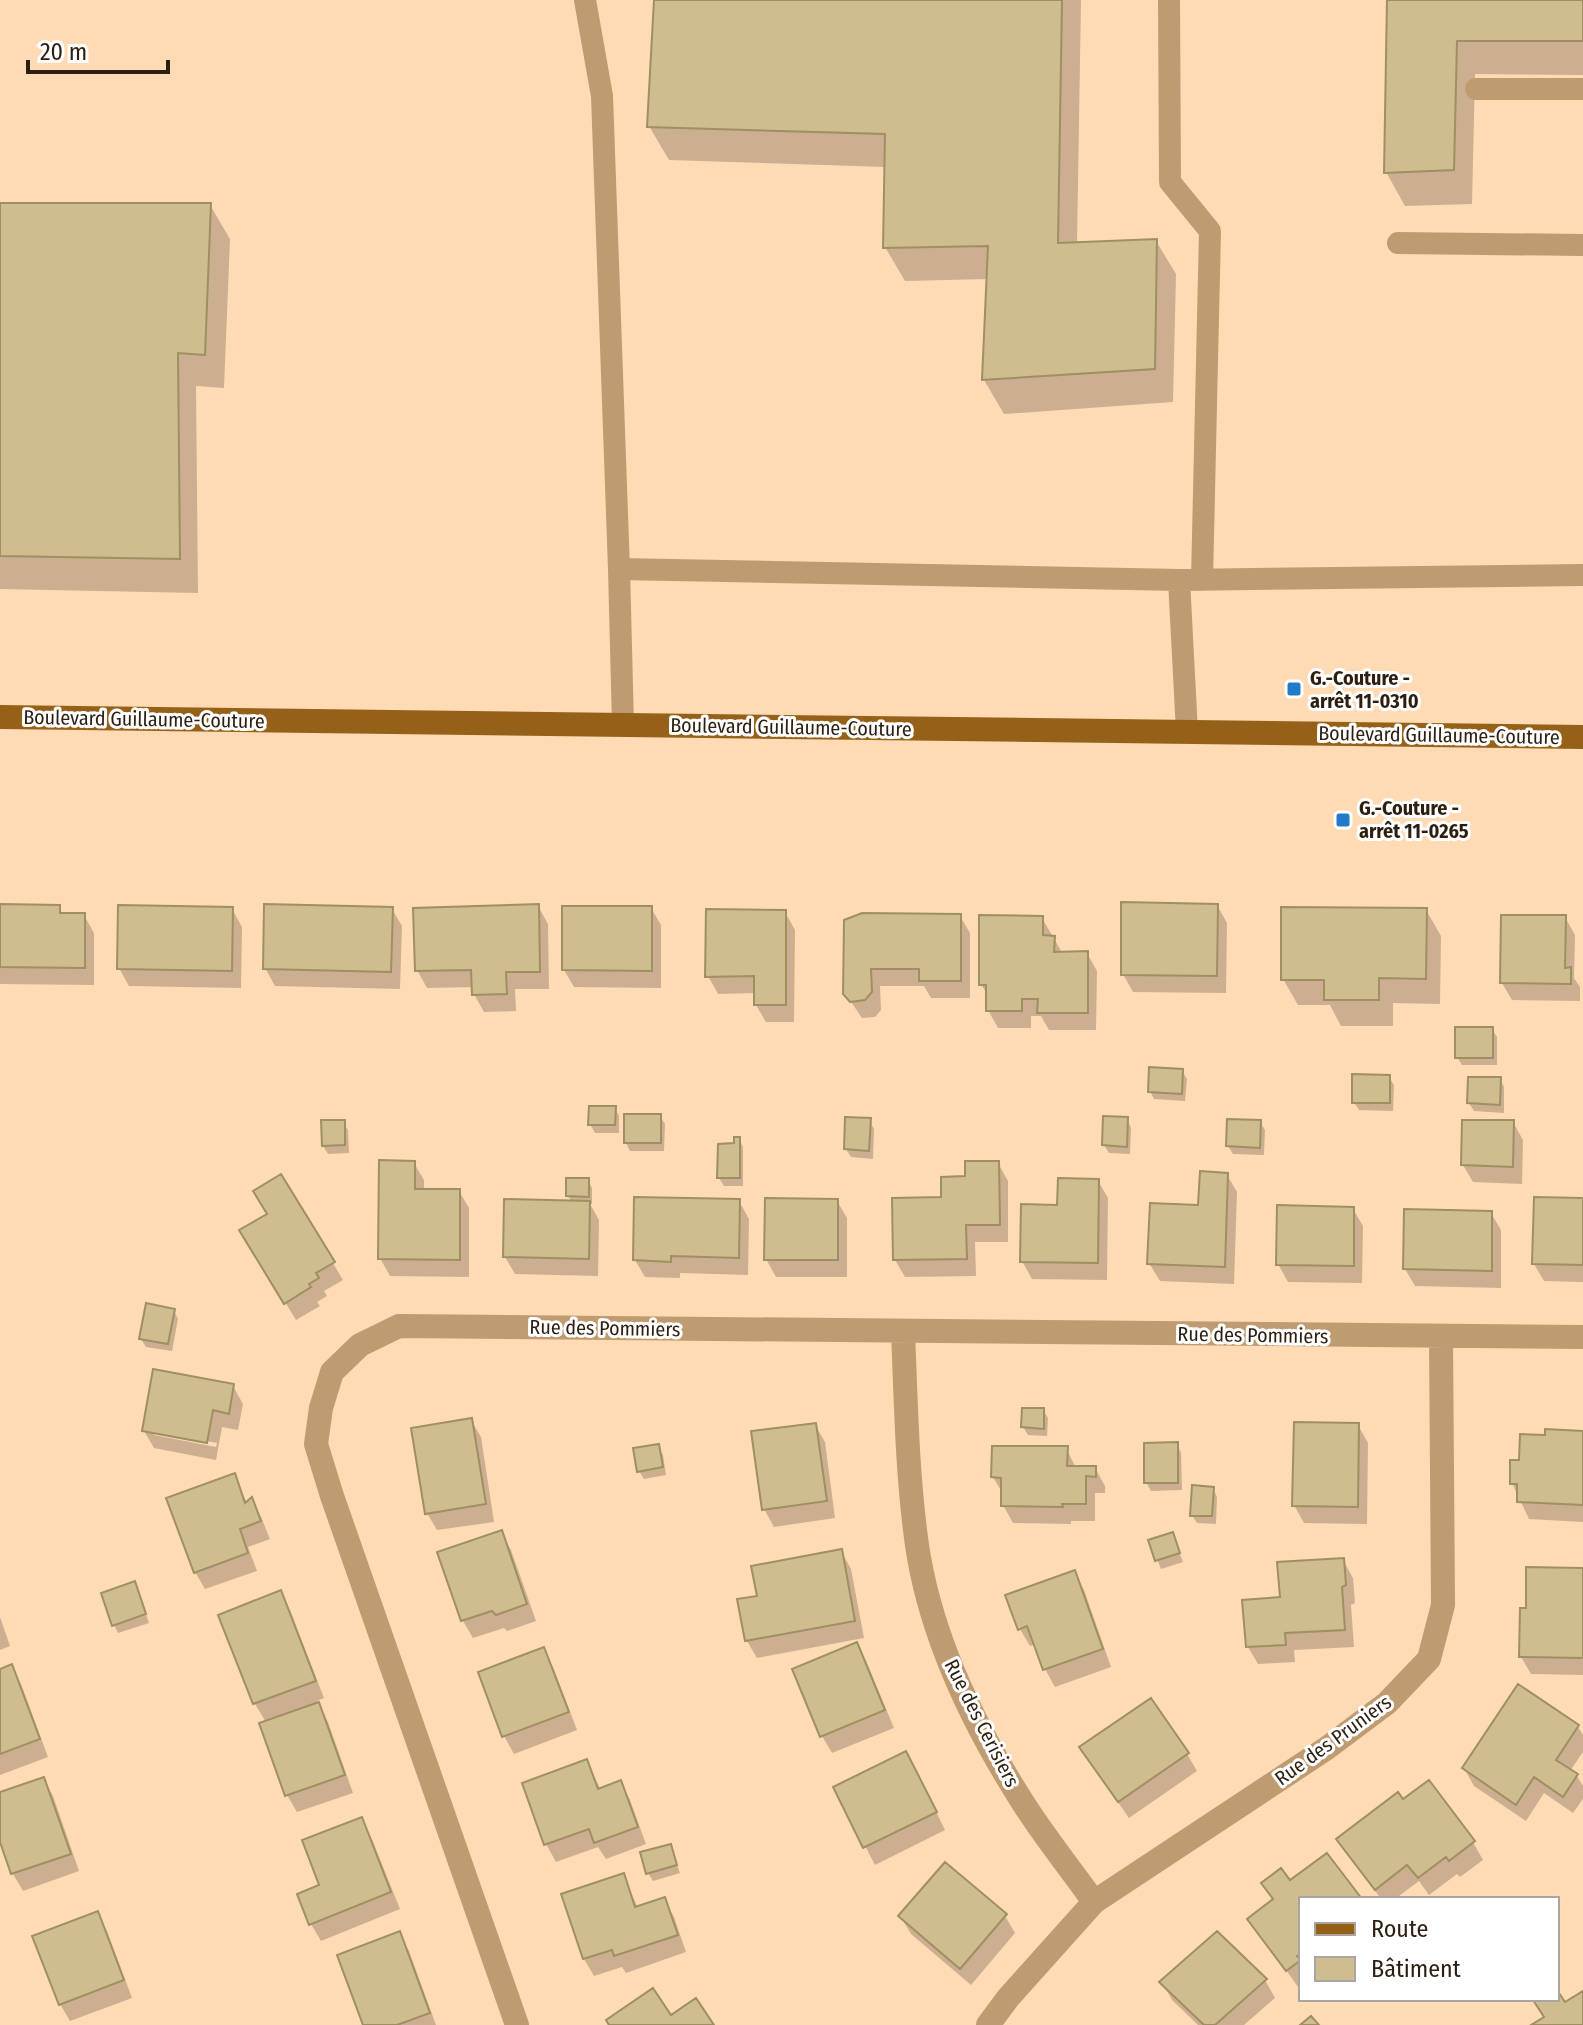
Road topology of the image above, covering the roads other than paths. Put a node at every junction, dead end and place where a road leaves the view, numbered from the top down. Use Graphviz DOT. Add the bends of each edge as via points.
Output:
graph roads {
  1 [pos="585,0"];
  2 [pos="1169,0"];
  3 [pos="1476,89"];
  4 [pos="1583,89"];
  5 [pos="1398,243"];
  6 [pos="1583,245"];
  7 [pos="619,569"];
  8 [pos="1583,575"];
  9 [pos="1179,580"];
  10 [pos="1202,580"];
  11 [pos="0,717"];
  12 [pos="623,725"];
  13 [pos="1187,732"];
  14 [pos="1583,737"];
  15 [pos="903,1332"];
  16 [pos="1441,1337"];
  17 [pos="1583,1337"];
  18 [pos="1094,1902"];
  19 [pos="517,2025"];
  20 [pos="988,2025"];
  1 -- 7 [label="lane" via="602,96"];
  2 -- 10 [label="lane" via="1170,182 1210,231"];
  3 -- 4 [label="lane"];
  5 -- 6 [label="lane"];
  7 -- 9 [label="lane"];
  7 -- 12 [label="lane"];
  8 -- 10 [label="lane"];
  9 -- 10 [label="lane"];
  9 -- 13 [label="lane"];
  11 -- 12 [label="main road, Boulevard Guillaume-Couture"];
  12 -- 13 [label="main road, Boulevard Guillaume-Couture"];
  13 -- 14 [label="main road, Boulevard Guillaume-Couture"];
  15 -- 16 [label="street, Rue des Pommiers"];
  15 -- 18 [label="street, Rue des Cerisiers" via="917,1547 936,1626 963,1694 1020,1798"];
  15 -- 19 [label="street, Rue des Pommiers" via="399,1326 360,1345 332,1372 316,1444"];
  16 -- 17 [label="street, Rue des Pommiers"];
  16 -- 18 [label="street, Rue des Pruniers" via="1443,1605 1429,1659 1387,1703 1327,1748"];
  18 -- 20 [label="street, Rue des Pruniers"];
}
